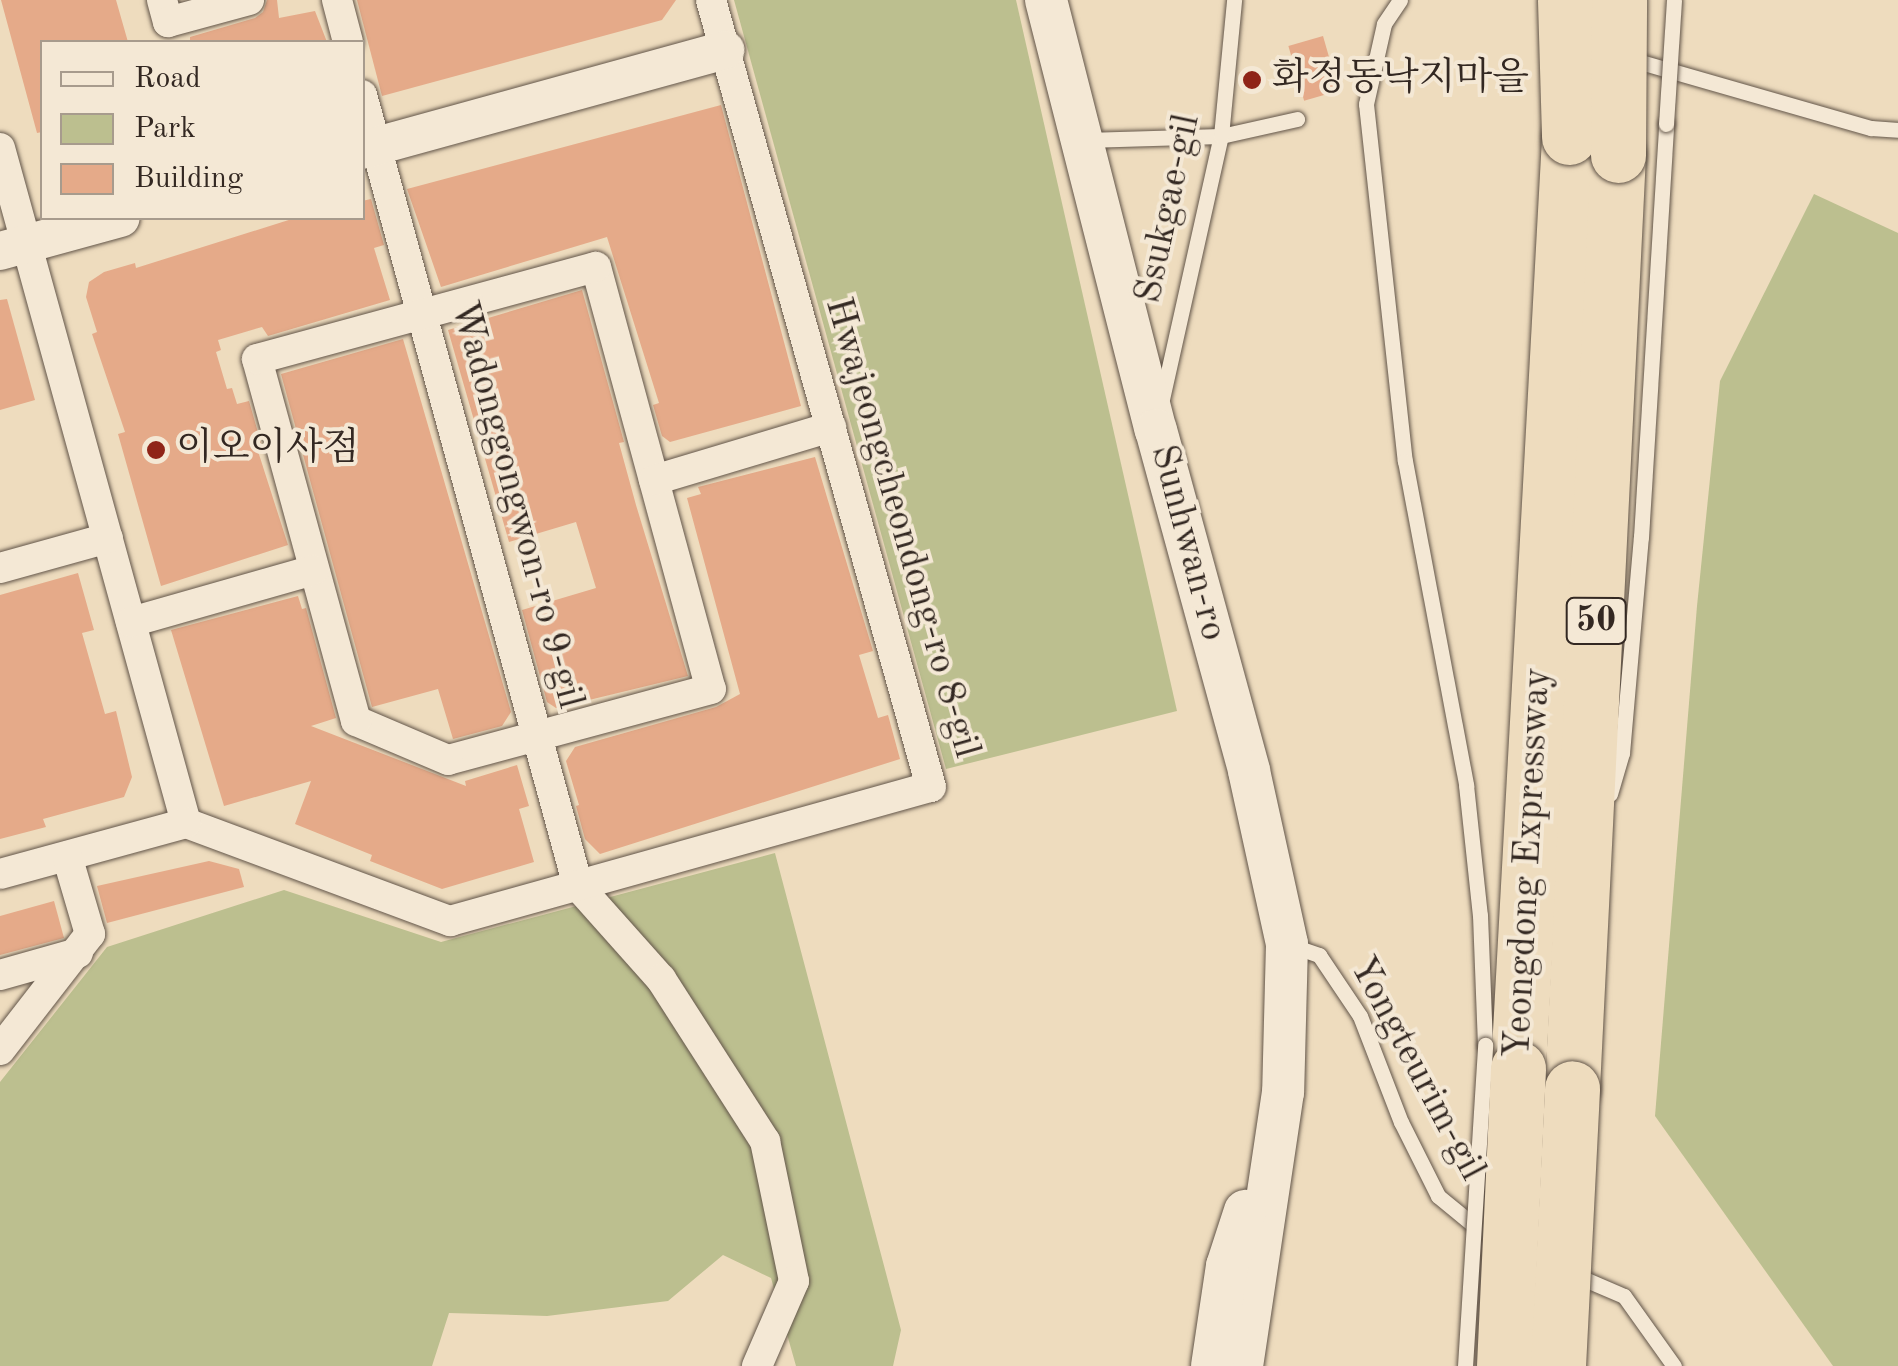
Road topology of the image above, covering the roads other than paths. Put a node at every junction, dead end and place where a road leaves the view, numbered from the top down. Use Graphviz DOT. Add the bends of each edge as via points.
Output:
graph roads {
  1 [pos="162,0"];
  2 [pos="249,0"];
  3 [pos="336,0"];
  4 [pos="711,0"];
  5 [pos="1046,0"];
  6 [pos="1234,0"];
  7 [pos="1400,0"];
  8 [pos="1619,0"];
  9 [pos="1674,0"];
  10 [pos="1567,30"];
  11 [pos="347,40"];
  12 [pos="725,50"];
  13 [pos="1603,52"];
  14 [pos="365,115"];
  15 [pos="1298,119"];
  16 [pos="1898,130"];
  17 [pos="1221,136"];
  18 [pos="1082,140"];
  19 [pos="1594,146"];
  20 [pos="0,148"];
  21 [pos="370,148"];
  22 [pos="113,220"];
  23 [pos="13,247"];
  24 [pos="422,314"];
  25 [pos="831,427"];
  26 [pos="1156,430"];
  27 [pos="654,480"];
  28 [pos="108,538"];
  29 [pos="0,568"];
  30 [pos="314,570"];
  31 [pos="131,622"];
  32 [pos="538,736"];
  33 [pos="186,823"];
  34 [pos="67,856"];
  35 [pos="0,874"];
  36 [pos="1583,884"];
  37 [pos="578,886"];
  38 [pos="1286,944"];
  39 [pos="78,953"];
  40 [pos="0,975"];
  41 [pos="0,1050"];
  42 [pos="1502,1057"];
  43 [pos="1284,1092"];
  44 [pos="1522,1252"];
  45 [pos="1539,1260"];
  46 [pos="757,1366"];
  47 [pos="1212,1366"];
  48 [pos="1242,1366"];
  49 [pos="1465,1366"];
  50 [pos="1504,1366"];
  51 [pos="1558,1366"];
  52 [pos="1674,1366"];
  1 -- 2 [label="street" via="168,22"];
  3 -- 11 [label="street"];
  4 -- 12 [label="street, Hwajeongcheondong-ro 8-gil"];
  5 -- 18 [label="main road, Sunhwan-ro"];
  6 -- 17 [label="lane, Ssukgae-gil"];
  7 -- 42 [label="lane" via="1384,24 1366,104 1405,462 1466,785"];
  8 -- 19 [label="highway, Yeongdong Expressway / 50, bridge"];
  9 -- 36 [label="lane, bridge" via="1642,537 1622,753"];
  10 -- 19 [label="highway, Yeongdong Expressway / 50, bridge"];
  12 -- 21 [label="street"];
  12 -- 25 [label="street, Hwajeongcheondong-ro 8-gil"];
  13 -- 16 [label="lane"];
  14 -- 21 [label="street, Wadonggongwon-ro 9-gil"];
  15 -- 17 [label="lane"];
  17 -- 18 [label="lane"];
  17 -- 26 [label="lane, Ssukgae-gil"];
  18 -- 26 [label="main road, Sunhwan-ro"];
  19 -- 36 [label="highway, Yeongdong Expressway / 50"];
  19 -- 42 [label="highway, Yeongdong Expressway / 50"];
  20 -- 23 [label="street"];
  21 -- 24 [label="street, Wadonggongwon-ro 9-gil"];
  22 -- 23 [label="street"];
  23 -- 28 [label="street"];
  24 -- 27 [label="street" via="596,267"];
  24 -- 30 [label="street" via="257,359"];
  24 -- 32 [label="street, Wadonggongwon-ro 9-gil"];
  25 -- 27 [label="street"];
  25 -- 37 [label="street, Hwajeongcheondong-ro 8-gil" via="932,787"];
  26 -- 38 [label="main road, Sunhwan-ro" via="1250,771"];
  27 -- 32 [label="street" via="711,689"];
  28 -- 29 [label="street"];
  28 -- 31 [label="street"];
  30 -- 31 [label="street"];
  30 -- 32 [label="street" via="356,721 448,760"];
  31 -- 33 [label="street"];
  32 -- 37 [label="street, Wadonggongwon-ro 9-gil"];
  33 -- 34 [label="street"];
  33 -- 37 [label="street, Hwajeongcheondong-ro 8-gil" via="450,921"];
  34 -- 35 [label="street"];
  34 -- 39 [label="street" via="90,934"];
  36 -- 51 [label="highway, Yeongdong Expressway / 50, bridge"];
  37 -- 46 [label="street" via="662,979 765,1141 794,1281"];
  38 -- 43 [label="main road, Sunhwan-ro"];
  38 -- 44 [label="lane, Yongteurim-gil" via="1319,955 1360,1016 1438,1196 1488,1238"];
  39 -- 40 [label="street"];
  39 -- 41 [label="street"];
  42 -- 49 [label="lane, bridge"];
  42 -- 50 [label="highway, Yeongdong Expressway / 50, bridge"];
  43 -- 47 [label="main road, Sunhwan-ro" via="1227,1266"];
  43 -- 48 [label="main road, Sunhwan-ro"];
  45 -- 52 [label="lane" via="1624,1296"];
}
